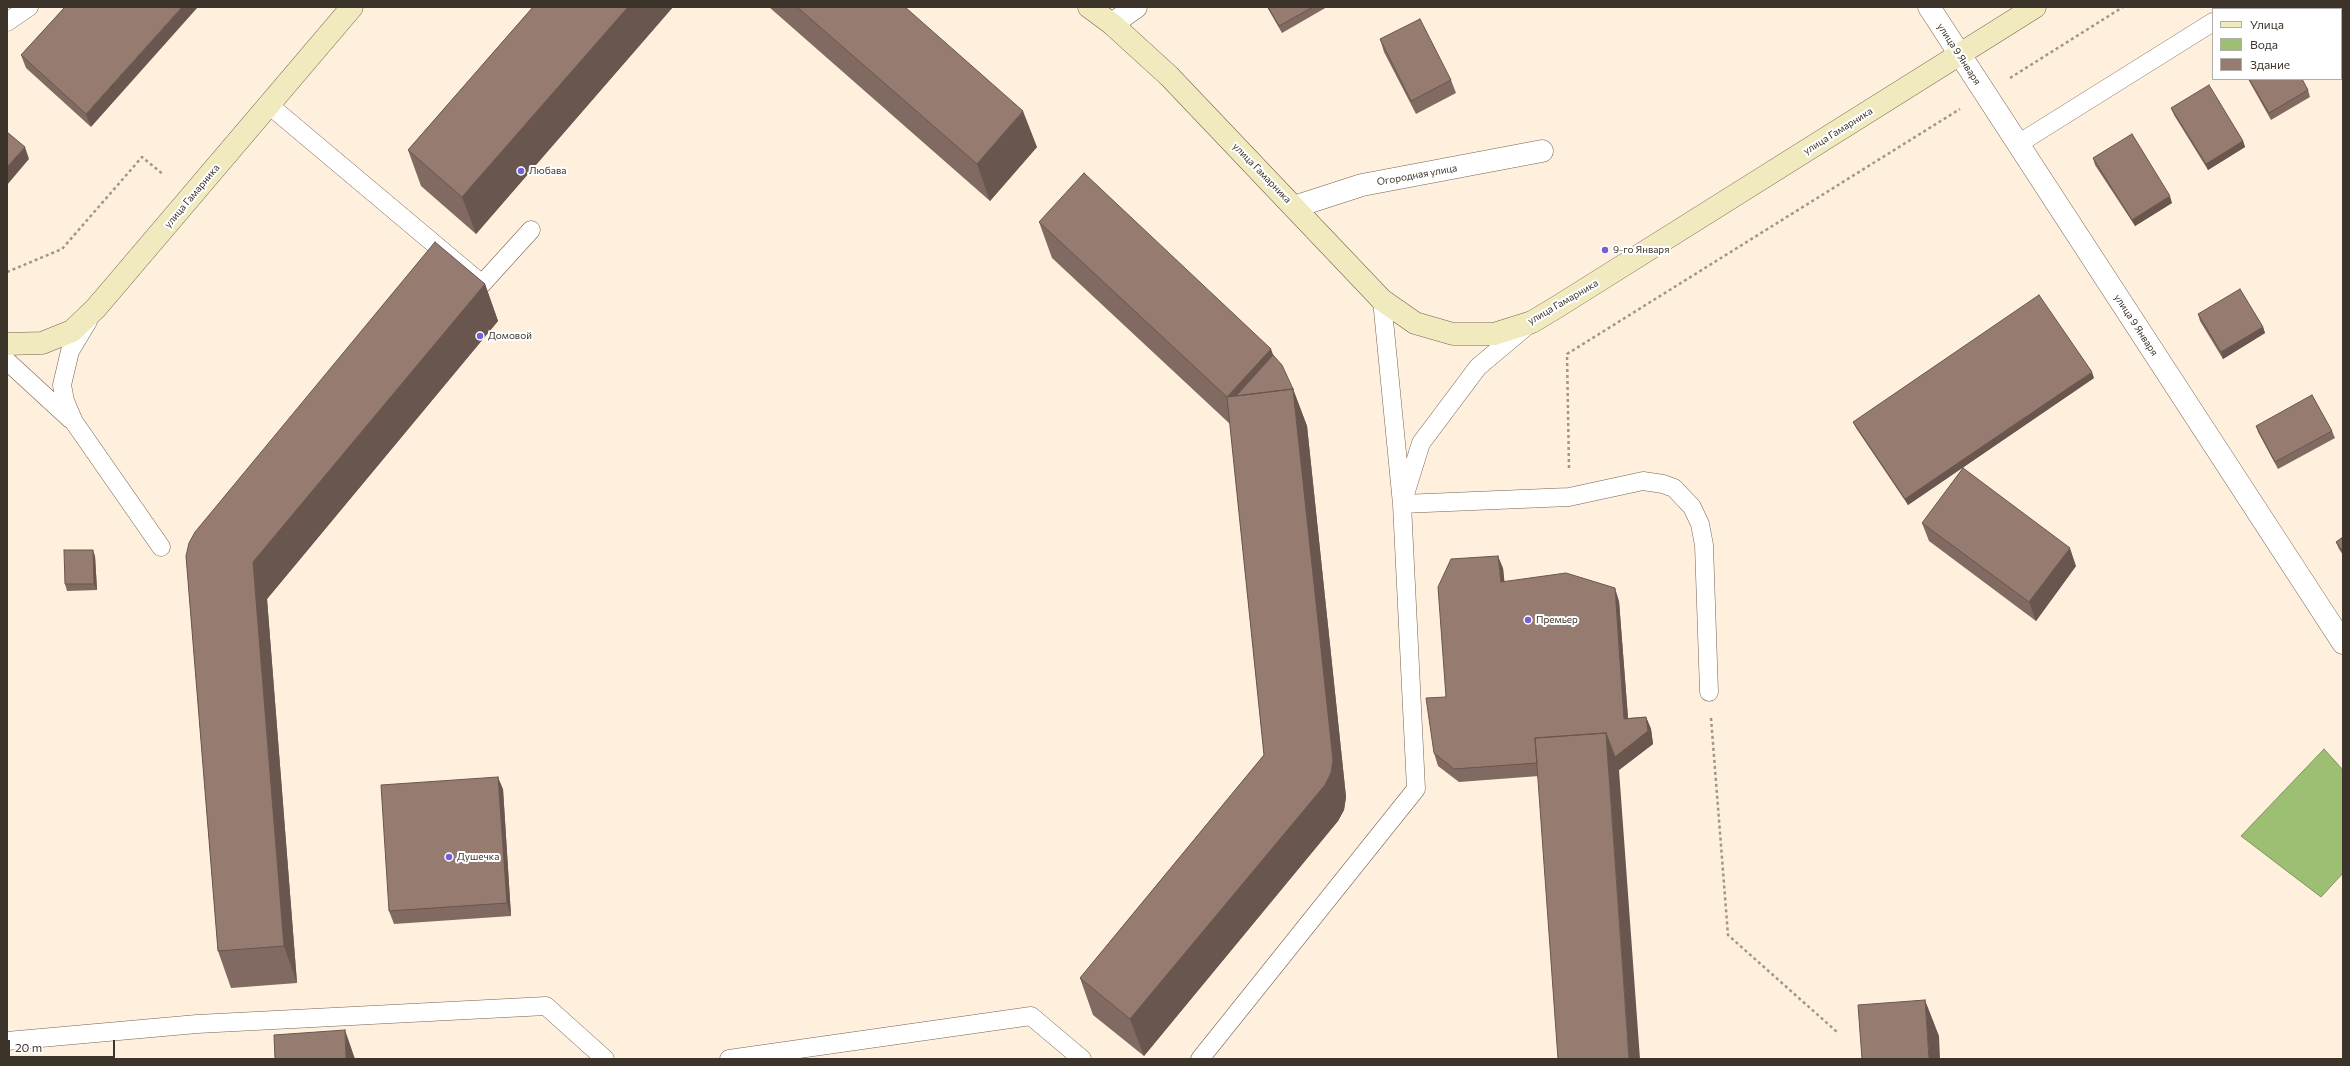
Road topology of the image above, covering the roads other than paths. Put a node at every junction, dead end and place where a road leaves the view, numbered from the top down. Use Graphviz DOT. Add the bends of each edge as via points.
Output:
graph roads {
  1 [pos="29,7"];
  2 [pos="352,7"];
  3 [pos="1089,7"];
  4 [pos="1136,7"];
  5 [pos="1929,7"];
  6 [pos="2035,7"];
  7 [pos="7,22"];
  8 [pos="2212,23"];
  9 [pos="1112,24"];
  10 [pos="1959,54"];
  11 [pos="269,105"];
  12 [pos="2018,144"];
  13 [pos="1542,151"];
  14 [pos="1294,207"];
  15 [pos="532,230"];
  16 [pos="1382,300"];
  17 [pos="96,308"];
  18 [pos="1532,322"];
  19 [pos="7,344"];
  20 [pos="7,361"];
  21 [pos="74,422"];
  22 [pos="1402,504"];
  23 [pos="160,547"];
  24 [pos="2343,643"];
  25 [pos="1709,692"];
  26 [pos="7,1041"];
  27 [pos="605,1059"];
  28 [pos="729,1059"];
  29 [pos="1082,1059"];
  30 [pos="1200,1059"];
  1 -- 7 [label="lane"];
  2 -- 11 [label="street, улица Гамарника"];
  3 -- 9 [label="street, улица Гамарника"];
  4 -- 9 [label="street"];
  5 -- 10 [label="street, улица 9 Января"];
  6 -- 10 [label="street, улица Гамарника"];
  8 -- 12 [label="lane"];
  9 -- 14 [label="street, улица Гамарника" via="1169,76"];
  10 -- 12 [label="street, улица 9 Января"];
  10 -- 18 [label="street, улица Гамарника"];
  11 -- 15 [label="lane" via="482,284"];
  11 -- 17 [label="street, улица Гамарника"];
  12 -- 24 [label="street, улица 9 Января"];
  13 -- 14 [label="street, Огородная улица" via="1362,185"];
  14 -- 16 [label="street, улица Гамарника"];
  16 -- 18 [label="street, улица Гамарника" via="1415,323 1453,334 1494,334"];
  16 -- 22 [label="lane"];
  17 -- 19 [label="street, улица Гамарника" via="72,331 42,343"];
  17 -- 21 [label="lane" via="70,352 64,372 62,385 65,401"];
  18 -- 22 [label="lane" via="1478,367 1421,443"];
  20 -- 21 [label="lane"];
  21 -- 23 [label="lane"];
  22 -- 25 [label="lane" via="1569,497 1644,481 1674,488 1692,507 1700,524 1704,545"];
  22 -- 30 [label="lane" via="1416,789"];
  26 -- 27 [label="lane" via="197,1024 546,1006"];
  28 -- 29 [label="lane" via="1031,1016"];
}
